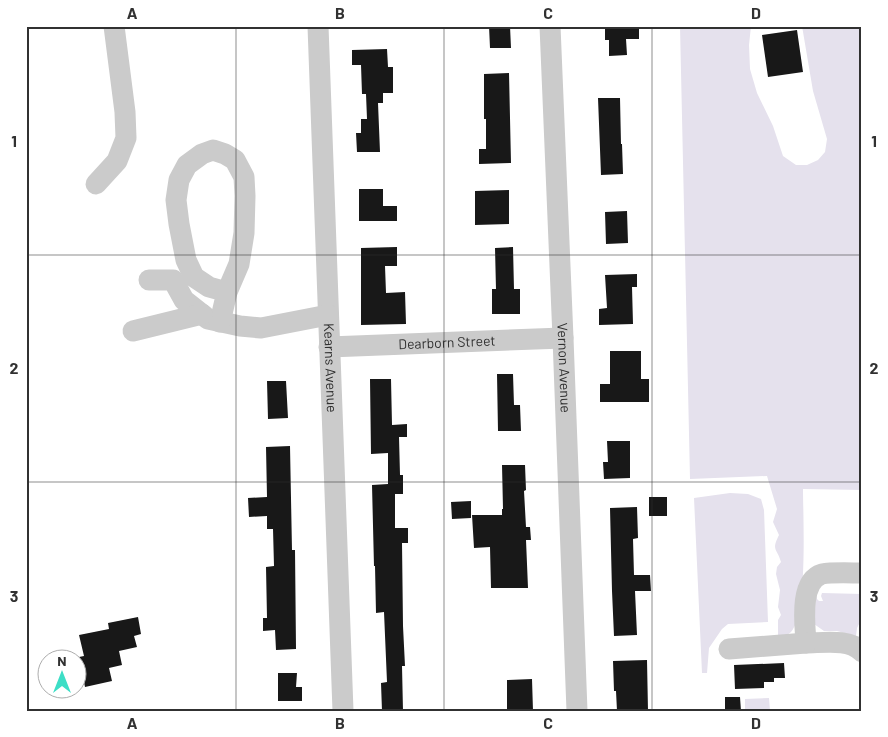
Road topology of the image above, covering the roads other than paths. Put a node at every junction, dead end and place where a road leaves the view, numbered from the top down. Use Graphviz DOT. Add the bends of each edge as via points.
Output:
graph roads {
  1 [pos="114,26"];
  2 [pos="318,26"];
  3 [pos="550,26"];
  4 [pos="96,184"];
  5 [pos="149,280"];
  6 [pos="227,292"];
  7 [pos="328,315"];
  8 [pos="211,318"];
  9 [pos="133,331"];
  10 [pos="563,338"];
  11 [pos="329,347"];
  12 [pos="862,573"];
  13 [pos="806,643"];
  14 [pos="729,649"];
  15 [pos="862,652"];
  16 [pos="343,711"];
  17 [pos="577,711"];
  1 -- 4 [label="street" via="126,138 116,161"];
  2 -- 7 [label="street, Kearns Avenue"];
  3 -- 10 [label="street, Vernon Avenue"];
  5 -- 8 [label="street" via="173,280 184,300"];
  6 -- 6 [label="street" via="239,264 244,233 244,176 235,160 213,150 187,166 178,180 176,200 186,260 194,277 209,287"];
  6 -- 8 [label="street"];
  7 -- 8 [label="street" via="261,328"];
  7 -- 11 [label="street, Kearns Avenue"];
  8 -- 9 [label="street"];
  10 -- 11 [label="street, Dearborn Street"];
  10 -- 17 [label="street, Vernon Avenue"];
  11 -- 16 [label="street, Kearns Avenue"];
  12 -- 13 [label="street" via="824,574 813,579 808,588 804,616"];
  13 -- 14 [label="street"];
  13 -- 15 [label="street" via="842,643"];
}
